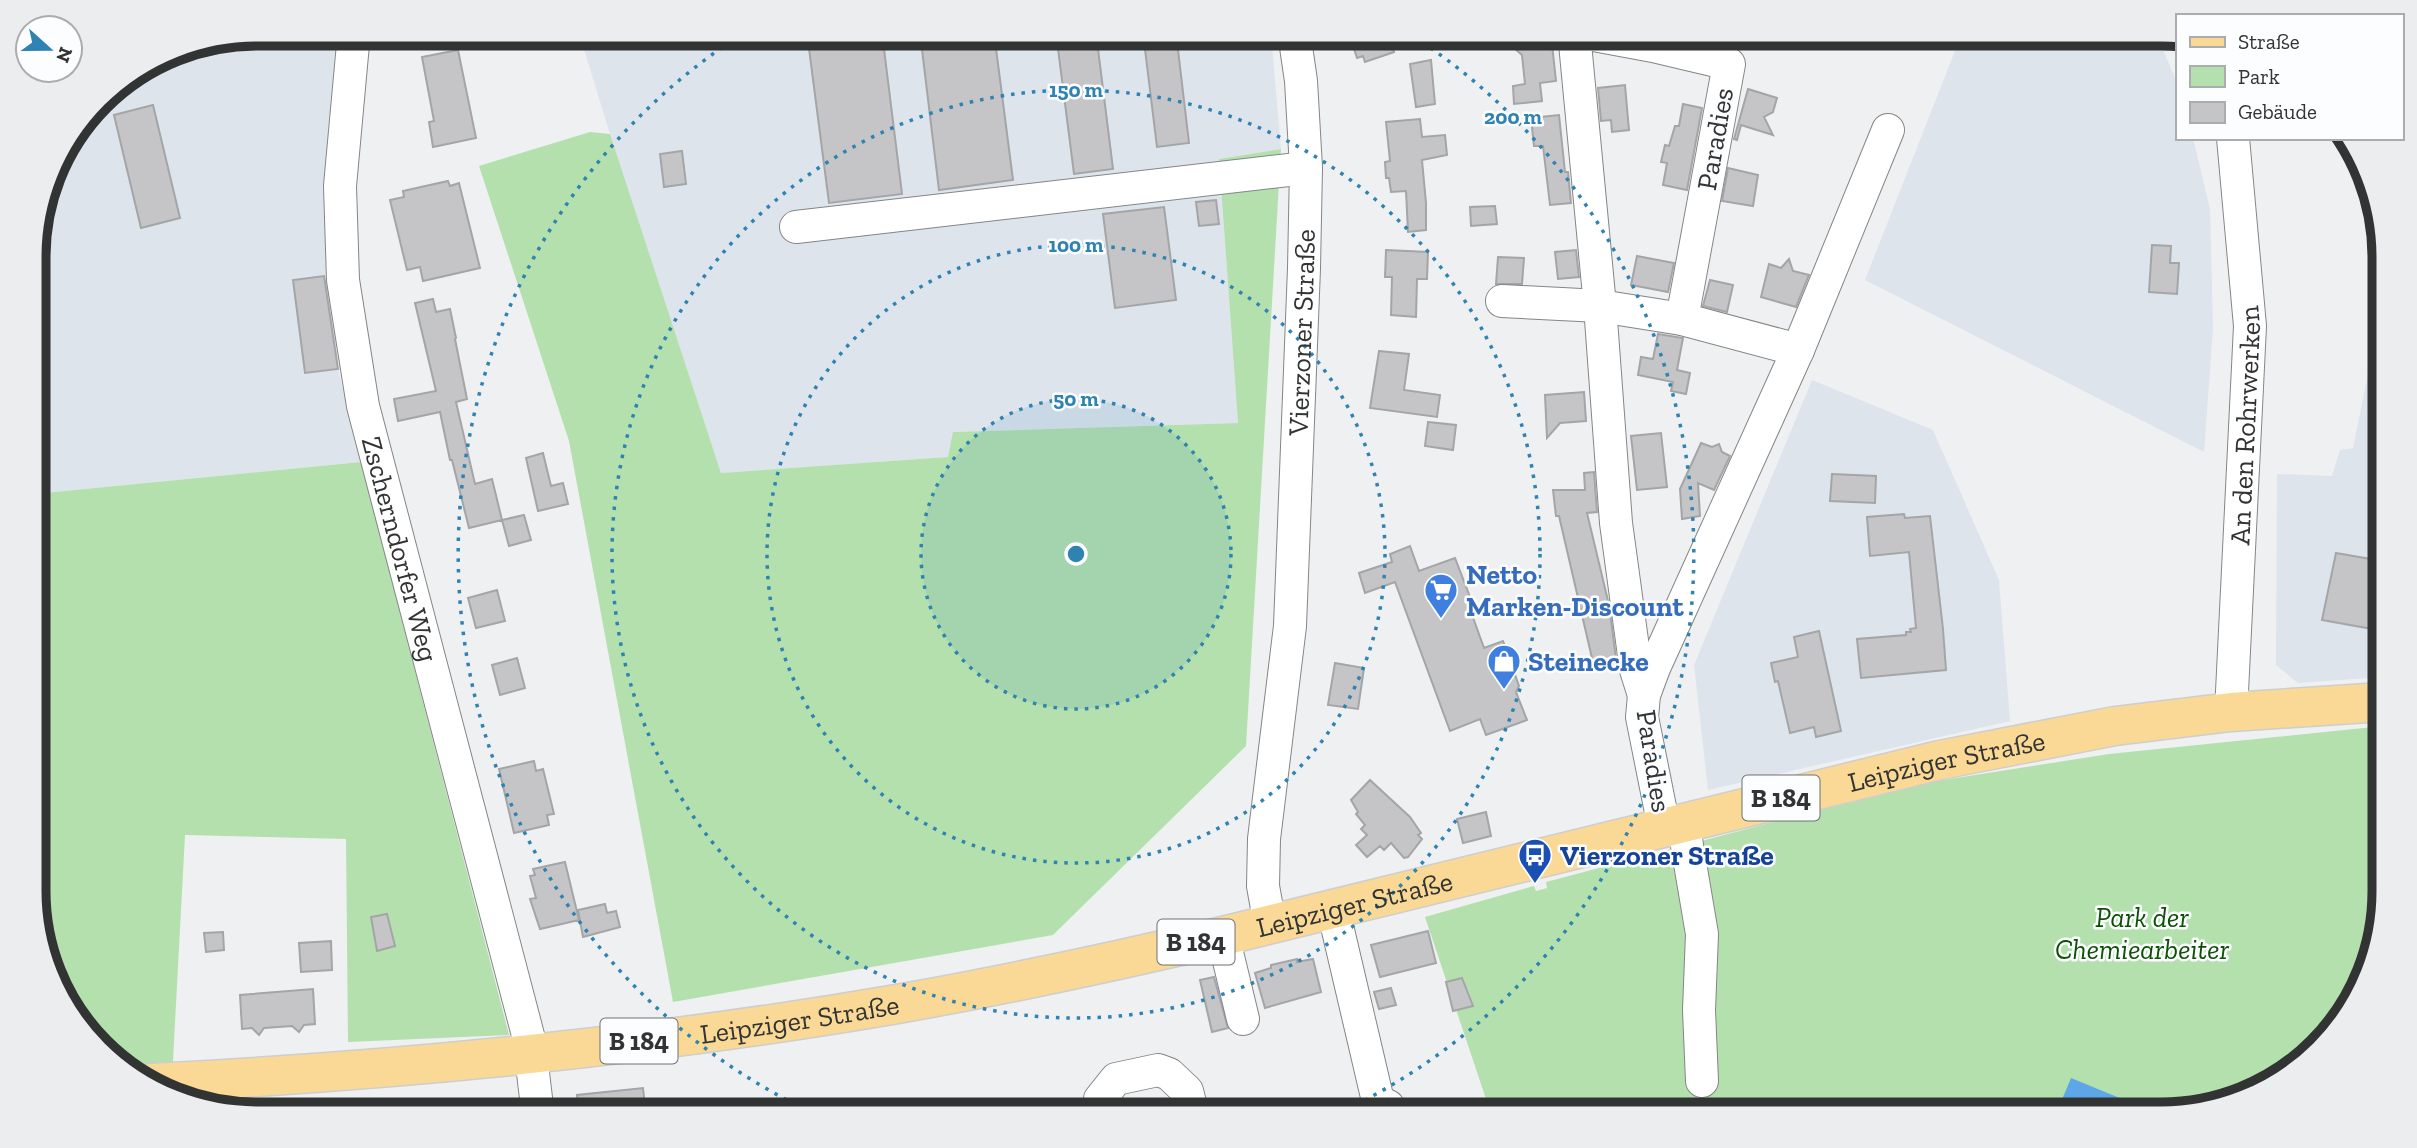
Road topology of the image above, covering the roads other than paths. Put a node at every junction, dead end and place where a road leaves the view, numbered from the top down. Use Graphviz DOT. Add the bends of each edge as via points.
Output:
graph roads {
  1 [pos="353,46"];
  2 [pos="1296,46"];
  3 [pos="1575,46"];
  4 [pos="1653,46"];
  5 [pos="1888,130"];
  6 [pos="2233,140"];
  7 [pos="1306,168"];
  8 [pos="796,227"];
  9 [pos="1502,301"];
  10 [pos="1600,306"];
  11 [pos="1682,319"];
  12 [pos="1798,350"];
  13 [pos="1644,695"];
  14 [pos="2372,703"];
  15 [pos="2231,712"];
  16 [pos="1674,824"];
  17 [pos="1333,909"];
  18 [pos="1270,925"];
  19 [pos="1223,936"];
  20 [pos="1243,1019"];
  21 [pos="532,1054"];
  22 [pos="1702,1081"];
  23 [pos="168,1082"];
  24 [pos="1100,1099"];
  25 [pos="537,1102"];
  26 [pos="1190,1102"];
  27 [pos="1380,1102"];
  1 -- 21 [label="street, Zscherndorfer Weg" via="340,186 343,280 363,405"];
  2 -- 7 [label="street, Vierzoner Straße"];
  3 -- 10 [label="street, Paradies"];
  4 -- 11 [label="street, Paradies" via="1729,64"];
  5 -- 12 [label="street, Paradies"];
  6 -- 15 [label="street, An den Rohrwerken" via="2250,326"];
  7 -- 8 [label="street"];
  7 -- 18 [label="street, Vierzoner Straße" via="1290,626 1264,839 1263,886"];
  9 -- 10 [label="street"];
  10 -- 11 [label="street"];
  10 -- 13 [label="street, Paradies" via="1616,523 1636,670"];
  11 -- 12 [label="street"];
  12 -- 13 [label="street, Paradies"];
  13 -- 16 [label="street, Paradies" via="1642,717"];
  14 -- 15 [label="main road, Leipziger Straße / B 184"];
  15 -- 16 [label="main road, Leipziger Straße / B 184" via="2115,726 1940,760"];
  16 -- 17 [label="main road, Leipziger Straße / B 184"];
  16 -- 22 [label="street, Paradies" via="1702,934"];
  17 -- 18 [label="main road, Leipziger Straße / B 184"];
  17 -- 27 [label="street"];
  18 -- 19 [label="main road, Leipziger Straße / B 184"];
  19 -- 20 [label="street"];
  19 -- 21 [label="main road, Leipziger Straße / B 184" via="903,1003"];
  21 -- 23 [label="main road, Leipziger Straße / B 184"];
  21 -- 25 [label="street, Zscherndorfer Weg"];
  24 -- 26 [label="street" via="1116,1079 1158,1070 1187,1091"];
}
